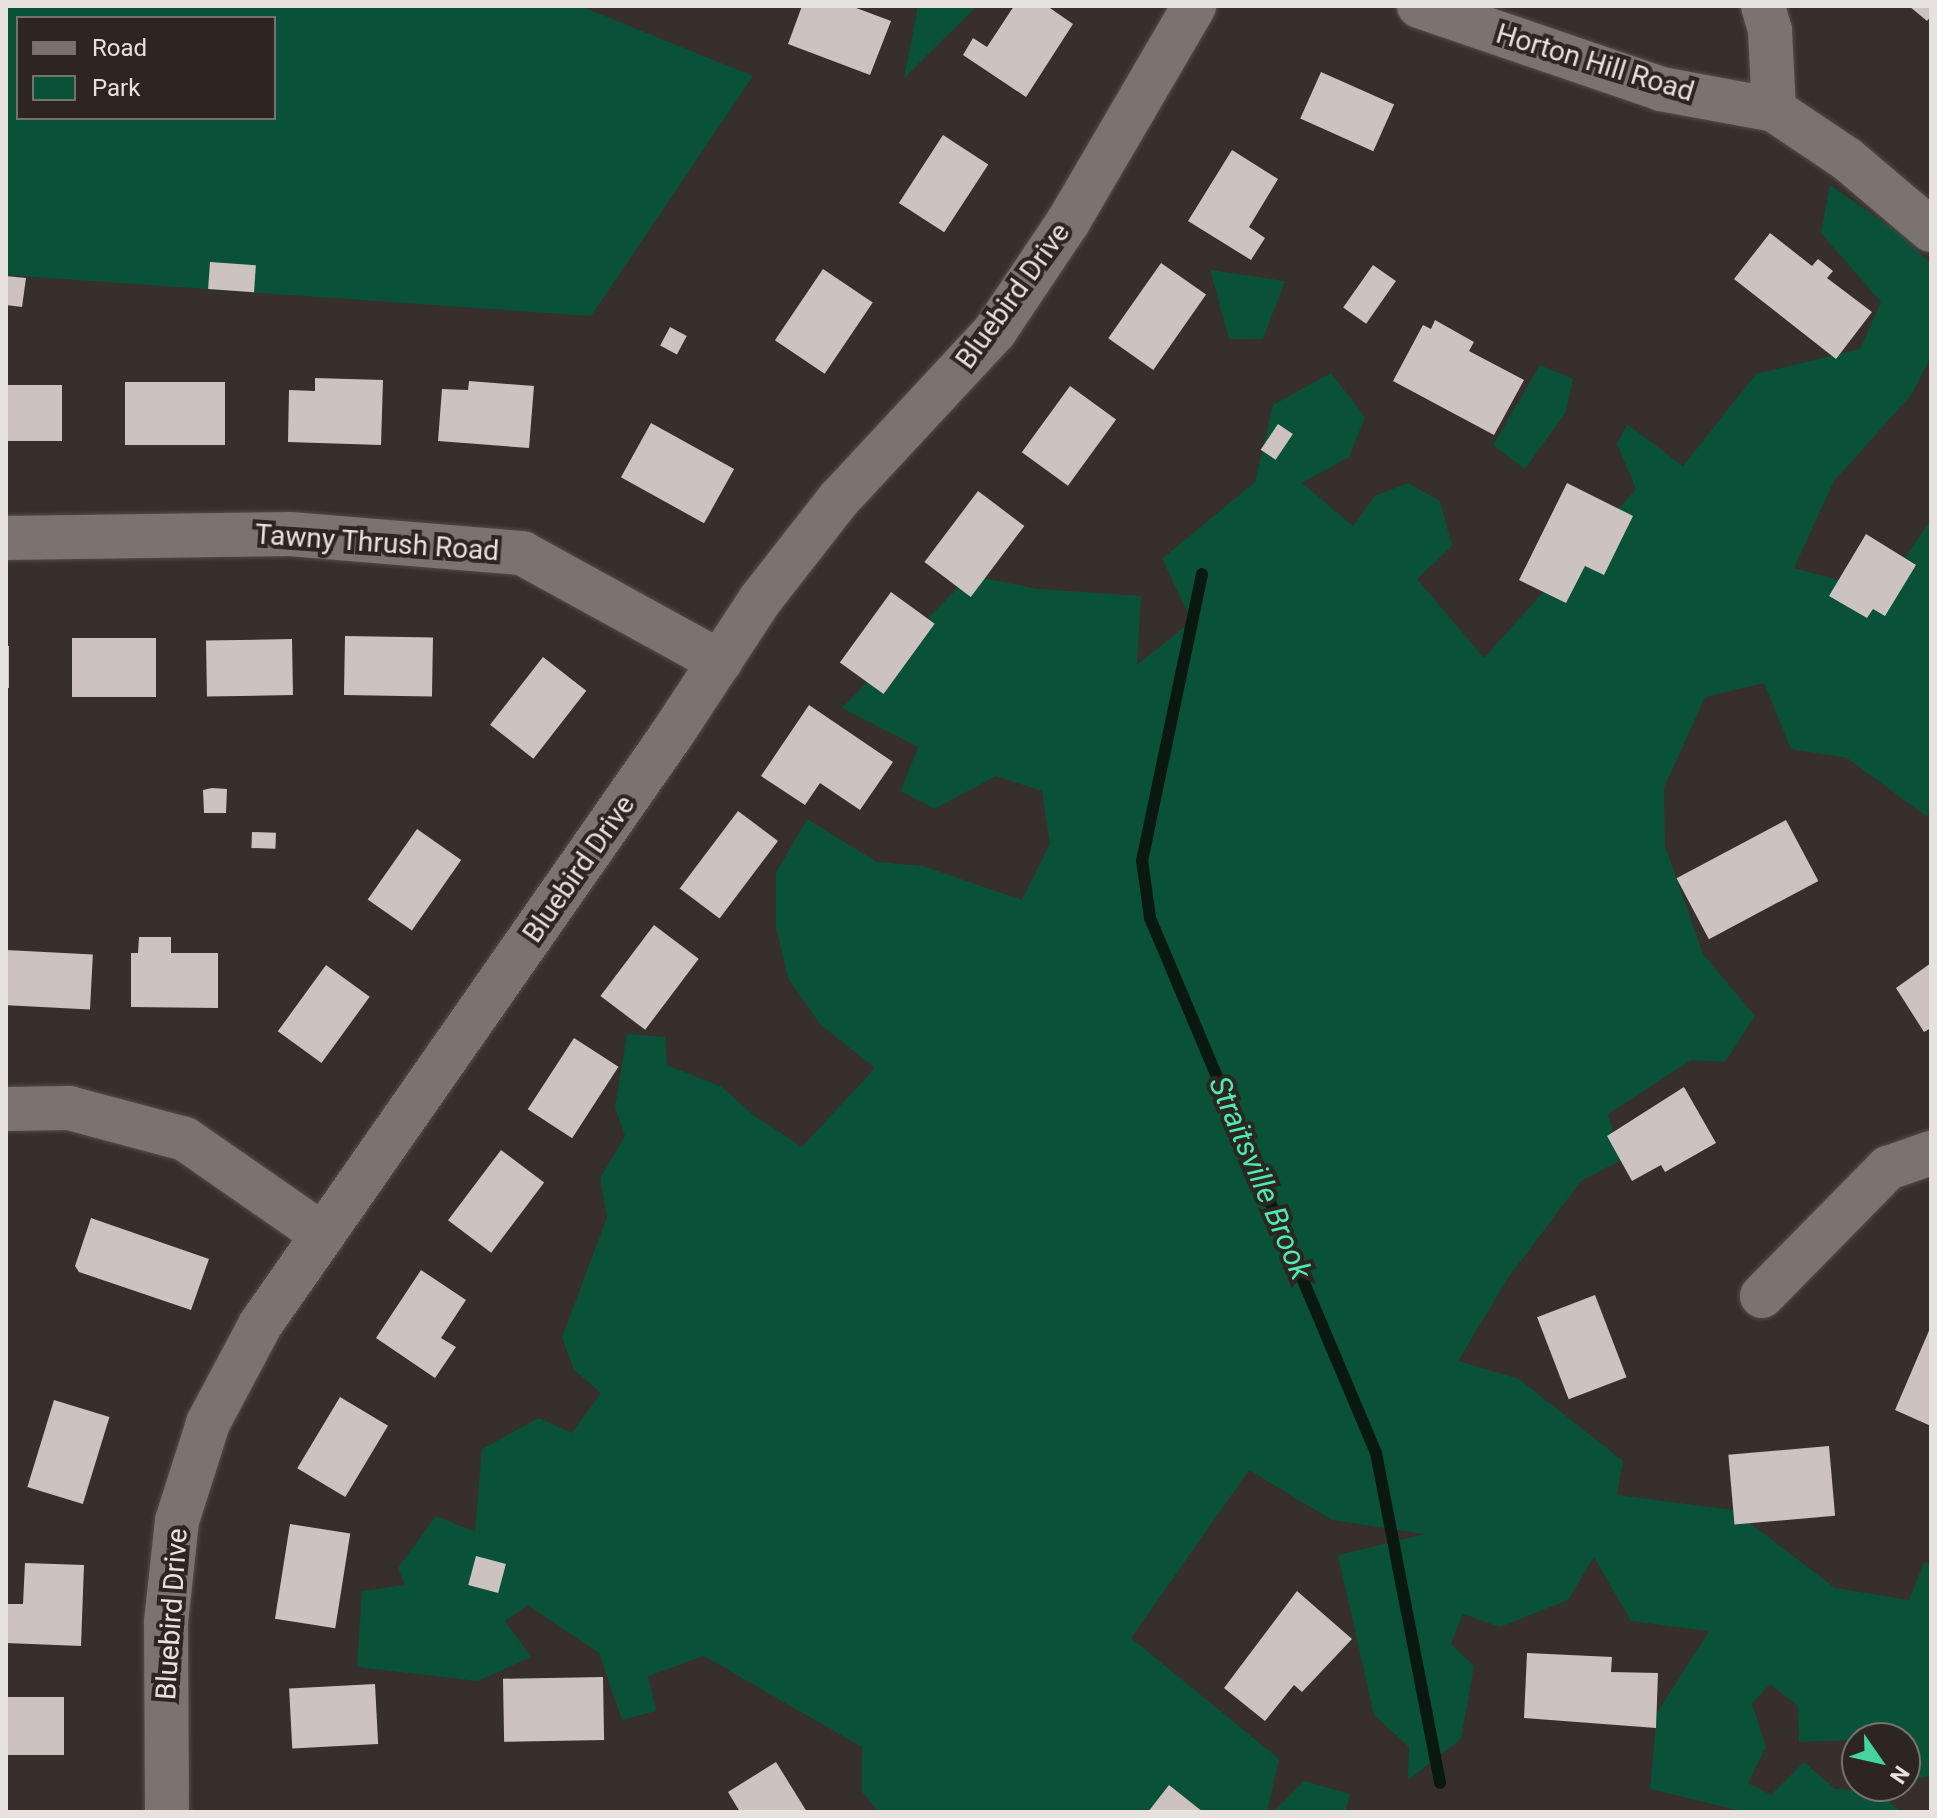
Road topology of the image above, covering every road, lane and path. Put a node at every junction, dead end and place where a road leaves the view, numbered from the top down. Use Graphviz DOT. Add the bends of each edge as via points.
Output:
graph roads {
  1 [pos="1194,6"];
  2 [pos="1419,6"];
  3 [pos="1763,6"];
  4 [pos="1774,110"];
  5 [pos="1931,230"];
  6 [pos="6,538"];
  7 [pos="720,662"];
  8 [pos="6,1109"];
  9 [pos="1931,1153"];
  10 [pos="323,1235"];
  11 [pos="1762,1296"];
  12 [pos="167,1812"];
  1 -- 7 [label="street, Bluebird Drive" via="1068,222 995,331 839,499 760,600"];
  2 -- 4 [label="street, Horton Hill Road" via="1661,89"];
  3 -- 4 [label="street" via="1770,31"];
  4 -- 5 [label="street" via="1847,159"];
  6 -- 7 [label="street, Tawny Thrush Road" via="290,534 522,553"];
  7 -- 10 [label="street, Bluebird Drive"];
  8 -- 10 [label="street" via="69,1108 185,1139"];
  9 -- 11 [label="street" via="1888,1168"];
  10 -- 12 [label="street, Bluebird Drive" via="260,1325 208,1423 177,1521 166,1622"];
}
